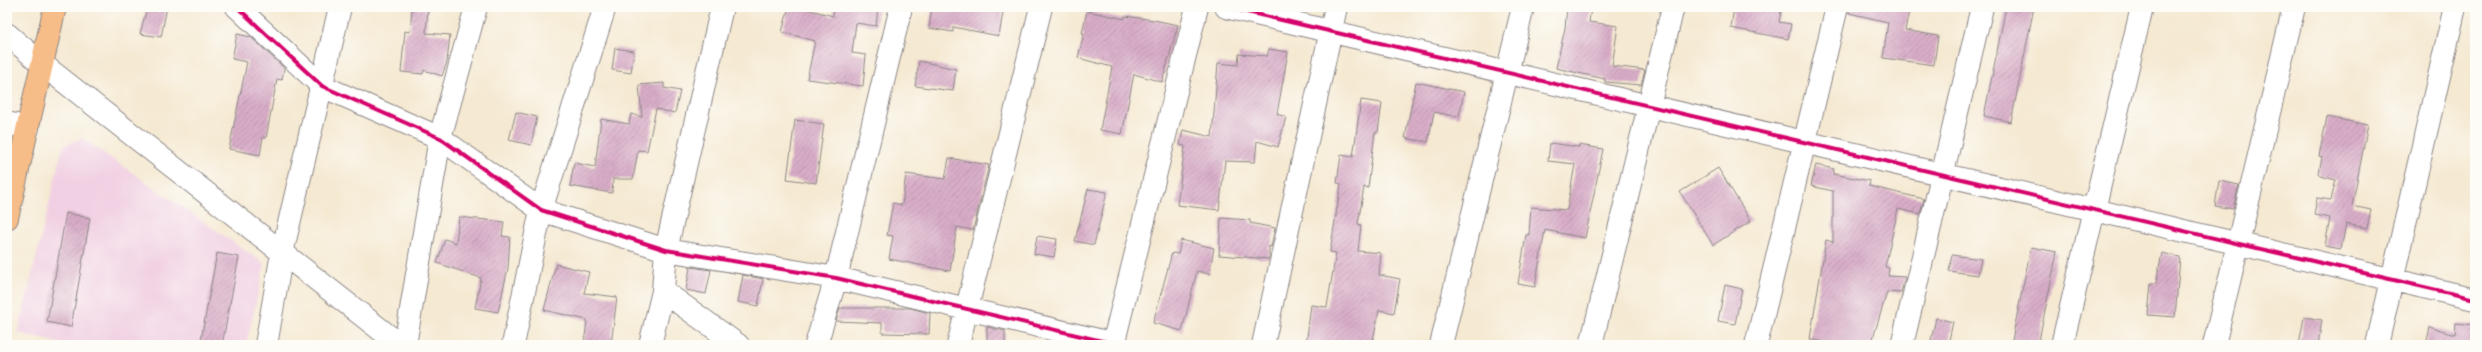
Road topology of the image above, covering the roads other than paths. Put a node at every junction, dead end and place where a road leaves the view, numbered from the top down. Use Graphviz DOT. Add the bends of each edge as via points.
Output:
graph roads {
  1 [pos="55,7"];
  2 [pos="237,7"];
  3 [pos="340,7"];
  4 [pos="476,7"];
  5 [pos="605,7"];
  6 [pos="722,7"];
  7 [pos="901,7"];
  8 [pos="1041,7"];
  9 [pos="1196,7"];
  10 [pos="1226,7"];
  11 [pos="1336,7"];
  12 [pos="1523,7"];
  13 [pos="1673,7"];
  14 [pos="1837,7"];
  15 [pos="1982,7"];
  16 [pos="2142,7"];
  17 [pos="2294,7"];
  18 [pos="2455,7"];
  19 [pos="1330,31"];
  20 [pos="7,34"];
  21 [pos="42,64"];
  22 [pos="1507,73"];
  23 [pos="322,86"];
  24 [pos="1650,106"];
  25 [pos="17,125"];
  26 [pos="440,138"];
  27 [pos="1806,143"];
  28 [pos="1943,175"];
  29 [pos="541,210"];
  30 [pos="2095,210"];
  31 [pos="7,218"];
  32 [pos="2239,244"];
  33 [pos="666,250"];
  34 [pos="282,253"];
  35 [pos="836,278"];
  36 [pos="2393,280"];
  37 [pos="663,290"];
  38 [pos="2475,299"];
  39 [pos="967,309"];
  40 [pos="266,345"];
  41 [pos="400,345"];
  42 [pos="405,345"];
  43 [pos="513,345"];
  44 [pos="650,345"];
  45 [pos="738,345"];
  46 [pos="816,345"];
  47 [pos="958,345"];
  48 [pos="1116,345"];
  49 [pos="1263,345"];
  50 [pos="1441,345"];
  51 [pos="1591,345"];
  52 [pos="1756,345"];
  53 [pos="1902,345"];
  54 [pos="2062,345"];
  55 [pos="2214,345"];
  56 [pos="2377,345"];
  1 -- 21 [label="main road"];
  2 -- 23 [label="street"];
  3 -- 23 [label="street"];
  4 -- 26 [label="street"];
  5 -- 29 [label="street"];
  6 -- 33 [label="street"];
  7 -- 35 [label="street"];
  8 -- 39 [label="street"];
  9 -- 48 [label="street"];
  10 -- 19 [label="street"];
  11 -- 19 [label="street"];
  12 -- 22 [label="street"];
  13 -- 24 [label="street"];
  14 -- 27 [label="street"];
  15 -- 28 [label="street"];
  16 -- 30 [label="street"];
  17 -- 32 [label="street"];
  18 -- 36 [label="street"];
  19 -- 22 [label="street"];
  19 -- 49 [label="street"];
  20 -- 21 [label="street"];
  21 -- 25 [label="main road"];
  21 -- 34 [label="street"];
  22 -- 24 [label="street"];
  22 -- 50 [label="street"];
  23 -- 26 [label="street"];
  23 -- 34 [label="street"];
  24 -- 27 [label="street"];
  24 -- 51 [label="street"];
  25 -- 31 [label="main road"];
  26 -- 29 [label="street"];
  26 -- 42 [label="street"];
  27 -- 28 [label="street"];
  27 -- 52 [label="street"];
  28 -- 30 [label="street"];
  28 -- 53 [label="street"];
  29 -- 33 [label="street"];
  29 -- 43 [label="street"];
  30 -- 32 [label="street"];
  30 -- 54 [label="street"];
  32 -- 36 [label="street"];
  32 -- 55 [label="street"];
  33 -- 35 [label="street"];
  33 -- 37 [label="street"];
  34 -- 40 [label="street"];
  34 -- 41 [label="street"];
  35 -- 39 [label="street"];
  35 -- 46 [label="street"];
  36 -- 38 [label="street"];
  36 -- 56 [label="street"];
  37 -- 44 [label="street"];
  37 -- 45 [label="street"];
  39 -- 47 [label="street"];
  39 -- 48 [label="street"];
}
